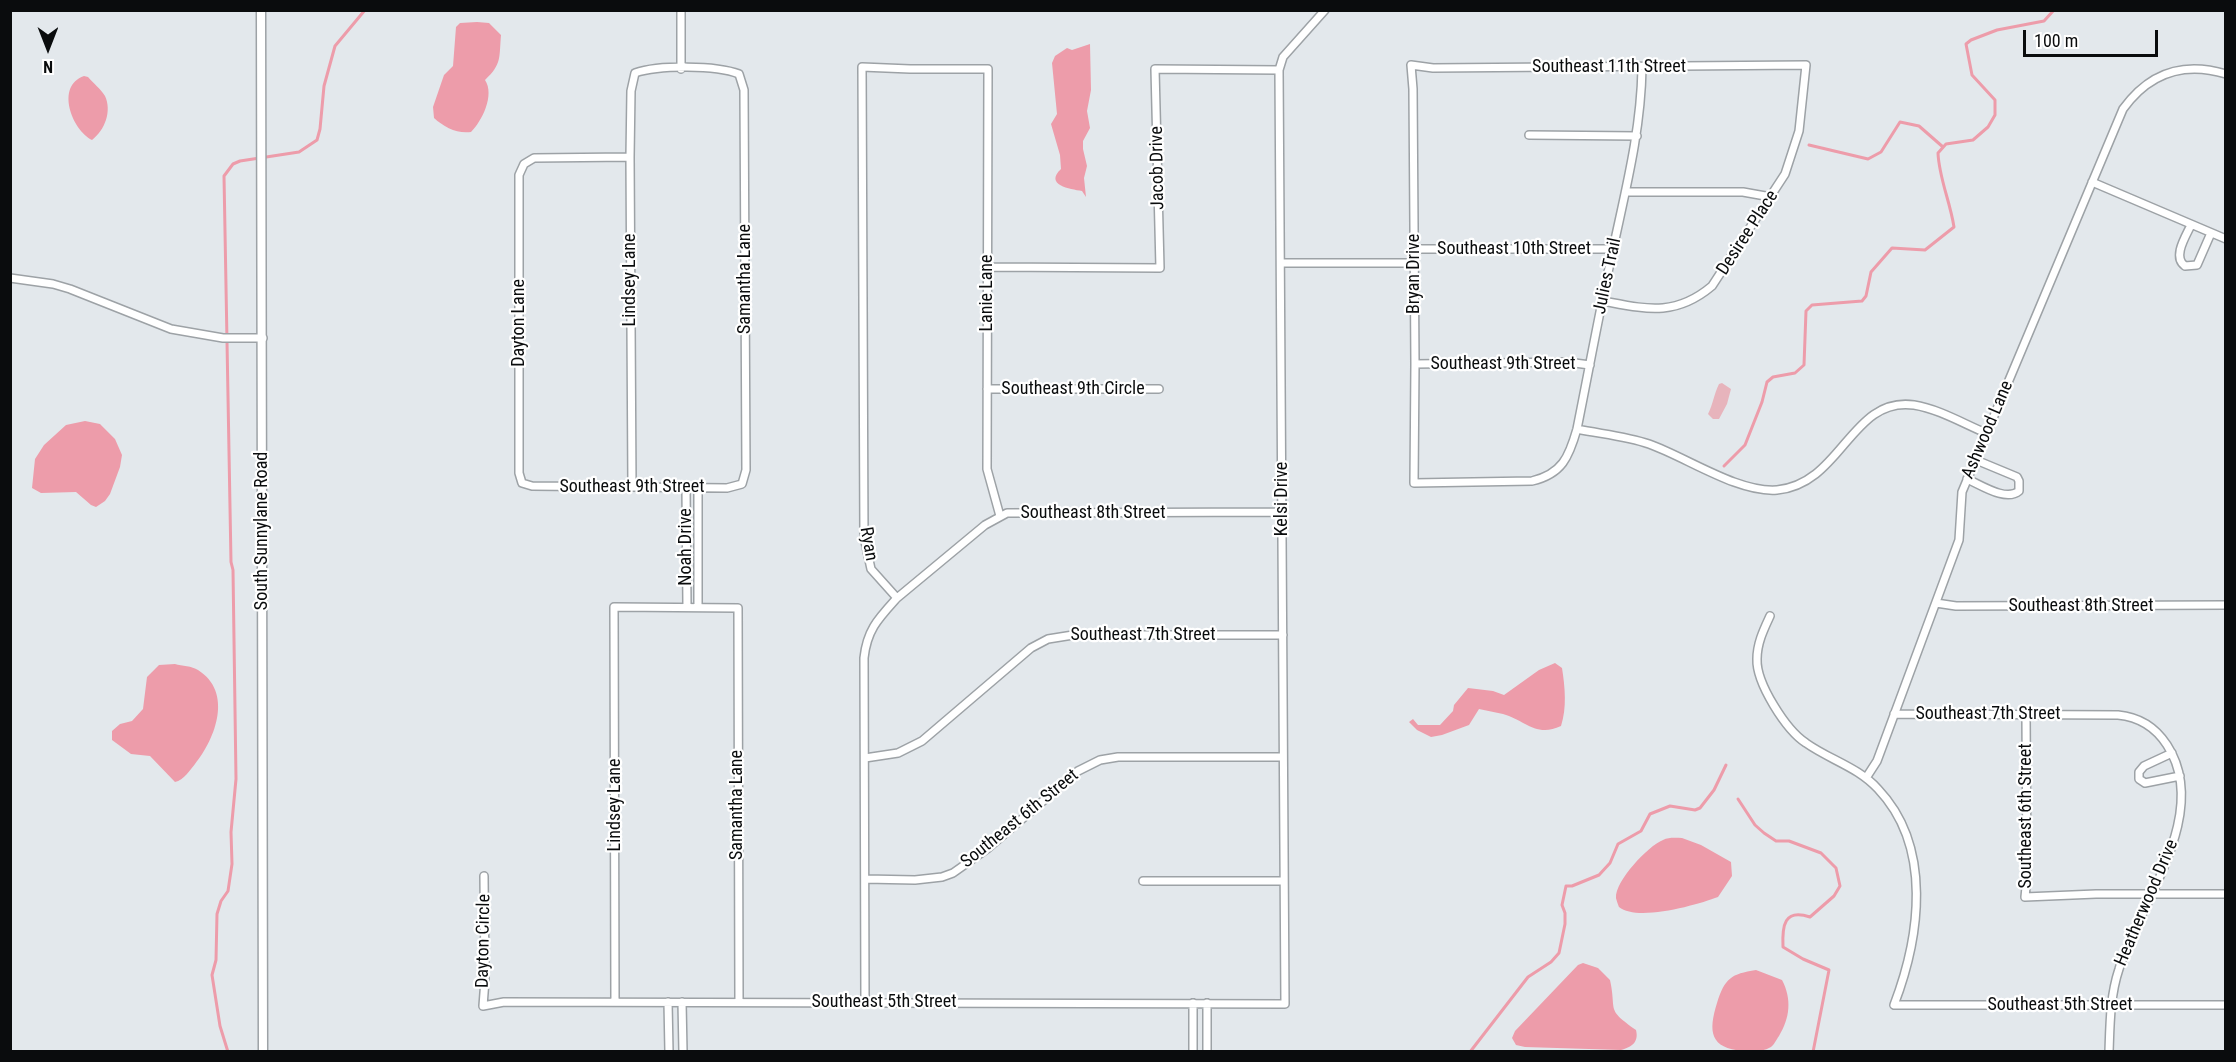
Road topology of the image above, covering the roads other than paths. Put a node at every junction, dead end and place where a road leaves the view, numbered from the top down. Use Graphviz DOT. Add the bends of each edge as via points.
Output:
graph roads {
  1 [pos="261,10"];
  2 [pos="681,10"];
  3 [pos="1325,10"];
  4 [pos="1411,65"];
  5 [pos="1806,65"];
  6 [pos="1642,68"];
  7 [pos="681,69"];
  8 [pos="988,69"];
  9 [pos="1280,70"];
  10 [pos="2226,74"];
  11 [pos="1528,135"];
  12 [pos="1637,136"];
  13 [pos="630,157"];
  14 [pos="2092,182"];
  15 [pos="1627,192"];
  16 [pos="1772,197"];
  17 [pos="2191,225"];
  18 [pos="2211,233"];
  19 [pos="2226,239"];
  20 [pos="1414,249"];
  21 [pos="1613,249"];
  22 [pos="1282,263"];
  23 [pos="1413,263"];
  24 [pos="988,267"];
  25 [pos="10,278"];
  26 [pos="1603,301"];
  27 [pos="263,338"];
  28 [pos="1415,364"];
  29 [pos="1590,364"];
  30 [pos="987,389"];
  31 [pos="1159,389"];
  32 [pos="1577,429"];
  33 [pos="1986,433"];
  34 [pos="1976,460"];
  35 [pos="1549,475"];
  36 [pos="1967,479"];
  37 [pos="522,483"];
  38 [pos="742,484"];
  39 [pos="632,487"];
  40 [pos="686,487"];
  41 [pos="698,487"];
  42 [pos="1282,512"];
  43 [pos="1000,516"];
  44 [pos="897,598"];
  45 [pos="1936,603"];
  46 [pos="2226,605"];
  47 [pos="687,608"];
  48 [pos="698,608"];
  49 [pos="1770,615"];
  50 [pos="1283,635"];
  51 [pos="1894,714"];
  52 [pos="2082,714"];
  53 [pos="2026,715"];
  54 [pos="2172,753"];
  55 [pos="1282,757"];
  56 [pos="865,758"];
  57 [pos="2180,776"];
  58 [pos="1866,778"];
  59 [pos="484,876"];
  60 [pos="865,879"];
  61 [pos="1143,881"];
  62 [pos="1283,881"];
  63 [pos="2153,893"];
  64 [pos="2226,894"];
  65 [pos="615,1002"];
  66 [pos="668,1002"];
  67 [pos="682,1002"];
  68 [pos="739,1002"];
  69 [pos="865,1002"];
  70 [pos="1193,1003"];
  71 [pos="1207,1003"];
  72 [pos="1285,1004"];
  73 [pos="2111,1005"];
  74 [pos="2226,1005"];
  75 [pos="483,1006"];
  76 [pos="263,1052"];
  77 [pos="669,1052"];
  78 [pos="683,1052"];
  79 [pos="1193,1052"];
  80 [pos="1207,1052"];
  81 [pos="2109,1052"];
  1 -- 27 [label="street, South Sunnylane Road"];
  2 -- 7 [label="street"];
  3 -- 9 [label="street, Kelsi Drive" via="1283,57"];
  4 -- 6 [label="street, Southeast 11th Street"];
  4 -- 20 [label="street, Bryan Drive"];
  5 -- 6 [label="street, Southeast 11th Street"];
  5 -- 16 [label="street, Desiree Place" via="1796,140 1785,174"];
  6 -- 12 [label="street, Julies Trail"];
  7 -- 13 [label="street, Lindsey Lane" via="635,73"];
  7 -- 38 [label="street, Samantha Lane" via="727,69 739,74 744,90 746,470"];
  8 -- 24 [label="street, Lanie Lane"];
  8 -- 44 [label="street, Ryan" via="862,67 864,537 871,569"];
  9 -- 22 [label="street, Kelsi Drive"];
  9 -- 24 [label="street, Jacob Drive" via="1155,69 1160,268"];
  10 -- 14 [label="street, Ashwood Lane" via="2198,68 2178,70 2158,77 2138,91 2123,109"];
  11 -- 12 [label="street"];
  12 -- 15 [label="street, Julies Trail"];
  13 -- 37 [label="street, Dayton Lane" via="534,158 524,164 519,175"];
  13 -- 39 [label="street, Lindsey Lane"];
  14 -- 17 [label="street"];
  14 -- 33 [label="street, Ashwood Lane"];
  15 -- 16 [label="street" via="1743,192"];
  15 -- 21 [label="street, Julies Trail"];
  16 -- 26 [label="street, Desiree Place" via="1720,276 1695,299 1672,308 1654,309"];
  17 -- 18 [label="street"];
  17 -- 18 [label="street" via="2179,255 2186,266 2197,265"];
  18 -- 19 [label="street"];
  20 -- 21 [label="street, Southeast 10th Street"];
  20 -- 23 [label="street, Bryan Drive"];
  21 -- 26 [label="street, Julies Trail"];
  22 -- 23 [label="street, Southeast 10th Street"];
  22 -- 42 [label="street, Kelsi Drive"];
  23 -- 28 [label="street, Bryan Drive"];
  24 -- 30 [label="street, Lanie Lane"];
  25 -- 27 [label="street" via="70,289 171,329 223,338"];
  26 -- 29 [label="street, Julies Trail"];
  27 -- 76 [label="street, South Sunnylane Road"];
  28 -- 29 [label="street, Southeast 9th Street"];
  28 -- 35 [label="street, Bryan Drive" via="1414,483 1532,482"];
  29 -- 32 [label="street, Julies Trail"];
  30 -- 31 [label="street, Southeast 9th Circle"];
  30 -- 43 [label="street, Lanie Lane" via="987,469"];
  32 -- 33 [label="street" via="1646,443 1737,483 1768,490 1794,486 1815,475 1869,417 1893,406 1924,407"];
  32 -- 35 [label="street, Julies Trail" via="1568,457"];
  33 -- 34 [label="street, Ashwood Lane"];
  34 -- 36 [label="street, Ashwood Lane"];
  34 -- 36 [label="street" via="2017,477 2019,491 2006,495"];
  36 -- 45 [label="street, Ashwood Lane" via="1961,499 1959,540"];
  37 -- 39 [label="street, Southeast 9th Street"];
  38 -- 41 [label="street, Southeast 9th Street"];
  39 -- 40 [label="street, Southeast 9th Street"];
  40 -- 41 [label="street, Southeast 9th Street"];
  40 -- 47 [label="street, Noah Drive"];
  41 -- 48 [label="street, Noah Drive"];
  42 -- 43 [label="street, Southeast 8th Street" via="1023,512"];
  42 -- 50 [label="street, Kelsi Drive"];
  43 -- 44 [label="street, Southeast 8th Street"];
  44 -- 56 [label="street" via="873,627 866,646"];
  45 -- 46 [label="street, Southeast 8th Street"];
  45 -- 51 [label="street, Ashwood Lane"];
  47 -- 48 [label="street"];
  47 -- 65 [label="street, Lindsey Lane" via="614,608"];
  48 -- 68 [label="street, Samantha Lane" via="738,608"];
  49 -- 58 [label="street" via="1757,651 1757,668 1779,713 1808,745"];
  50 -- 55 [label="street, Kelsi Drive"];
  50 -- 56 [label="street, Southeast 7th Street" via="1108,634 1048,639 1031,648 922,741 888,756"];
  51 -- 53 [label="street, Southeast 7th Street"];
  51 -- 58 [label="street, Ashwood Lane" via="1877,761"];
  52 -- 53 [label="street, Southeast 7th Street"];
  52 -- 54 [label="street, Heatherwood Drive" via="2118,715 2141,721 2157,731"];
  53 -- 63 [label="street, Southeast 6th Street" via="2025,897"];
  54 -- 57 [label="street, Heatherwood Drive"];
  54 -- 57 [label="street" via="2144,766 2139,779 2145,783"];
  55 -- 60 [label="street, Southeast 6th Street" via="1100,760 1078,771 953,873 915,880"];
  55 -- 62 [label="street, Kelsi Drive"];
  56 -- 60 [label="street"];
  57 -- 63 [label="street, Heatherwood Drive" via="2176,832"];
  58 -- 73 [label="street, Southeast 5th Street" via="1895,811 1915,865 1913,935 1894,1005"];
  59 -- 75 [label="street, Dayton Circle"];
  60 -- 69 [label="street"];
  61 -- 62 [label="street"];
  62 -- 72 [label="street, Kelsi Drive"];
  63 -- 64 [label="street, Southeast 6th Street"];
  63 -- 73 [label="street, Heatherwood Drive" via="2125,951"];
  65 -- 66 [label="street, Southeast 5th Street"];
  65 -- 75 [label="street, Southeast 5th Street" via="504,1002"];
  66 -- 67 [label="street, Southeast 5th Street"];
  66 -- 77 [label="street"];
  67 -- 68 [label="street, Southeast 5th Street"];
  67 -- 78 [label="street"];
  68 -- 69 [label="street, Southeast 5th Street"];
  69 -- 70 [label="street, Southeast 5th Street"];
  70 -- 71 [label="street, Southeast 5th Street"];
  70 -- 79 [label="street"];
  71 -- 72 [label="street, Southeast 5th Street"];
  71 -- 80 [label="street"];
  73 -- 74 [label="street, Southeast 5th Street"];
  73 -- 81 [label="street, Heatherwood Drive"];
}
